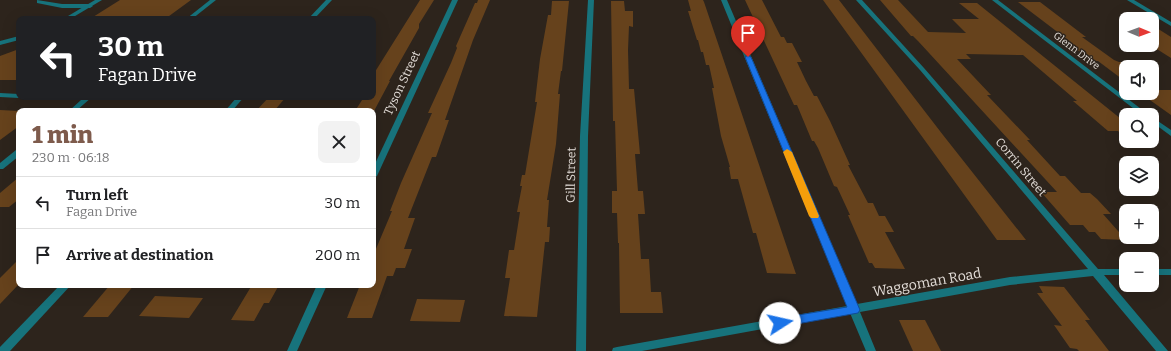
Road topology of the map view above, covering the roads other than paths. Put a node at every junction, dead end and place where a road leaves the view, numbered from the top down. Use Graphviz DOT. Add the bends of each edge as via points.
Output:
graph roads {
  1 [pos="40,0"];
  2 [pos="99,0"];
  3 [pos="213,0"];
  4 [pos="329,0"];
  5 [pos="455,0"];
  6 [pos="591,0"];
  7 [pos="724,0"];
  8 [pos="859,0"];
  9 [pos="995,0"];
  10 [pos="1130,0"];
  11 [pos="90,6"];
  12 [pos="72,16"];
  13 [pos="193,16"];
  14 [pos="315,16"];
  15 [pos="1171,24"];
  16 [pos="16,39"];
  17 [pos="0,43"];
  18 [pos="0,95"];
  19 [pos="16,96"];
  20 [pos="86,100"];
  21 [pos="238,100"];
  22 [pos="76,108"];
  23 [pos="231,108"];
  24 [pos="1137,108"];
  25 [pos="1159,125"];
  26 [pos="1171,134"];
  27 [pos="16,154"];
  28 [pos="0,167"];
  29 [pos="376,170"];
  30 [pos="1096,272"];
  31 [pos="1119,272"];
  32 [pos="1159,272"];
  33 [pos="1171,272"];
  34 [pos="63,288"];
  35 [pos="321,288"];
  36 [pos="854,310"];
  37 [pos="3,351"];
  38 [pos="292,351"];
  39 [pos="580,351"];
  40 [pos="617,351"];
  41 [pos="871,351"];
  42 [pos="1163,351"];
  1 -- 11 [label="street" via="39,2 47,4"];
  2 -- 11 [label="street"];
  3 -- 13 [label="street"];
  4 -- 14 [label="street"];
  5 -- 29 [label="street, Tyson Street"];
  6 -- 39 [label="street, Gill Street" via="584,136"];
  7 -- 36 [label="street"];
  8 -- 30 [label="street, Corrin Street" via="922,69"];
  9 -- 24 [label="street, Glenn Drive"];
  10 -- 15 [label="street"];
  11 -- 12 [label="street"];
  16 -- 17 [label="street"];
  18 -- 19 [label="street"];
  20 -- 22 [label="street"];
  21 -- 23 [label="street"];
  25 -- 26 [label="street"];
  27 -- 28 [label="street"];
  30 -- 31 [label="street, Waggoman Road"];
  30 -- 36 [label="street, Waggoman Road" via="1010,281"];
  30 -- 42 [label="street, Corrin Street"];
  32 -- 33 [label="street"];
  34 -- 37 [label="street"];
  35 -- 38 [label="street"];
  36 -- 40 [label="street, Waggoman Road"];
  36 -- 41 [label="street"];
}
